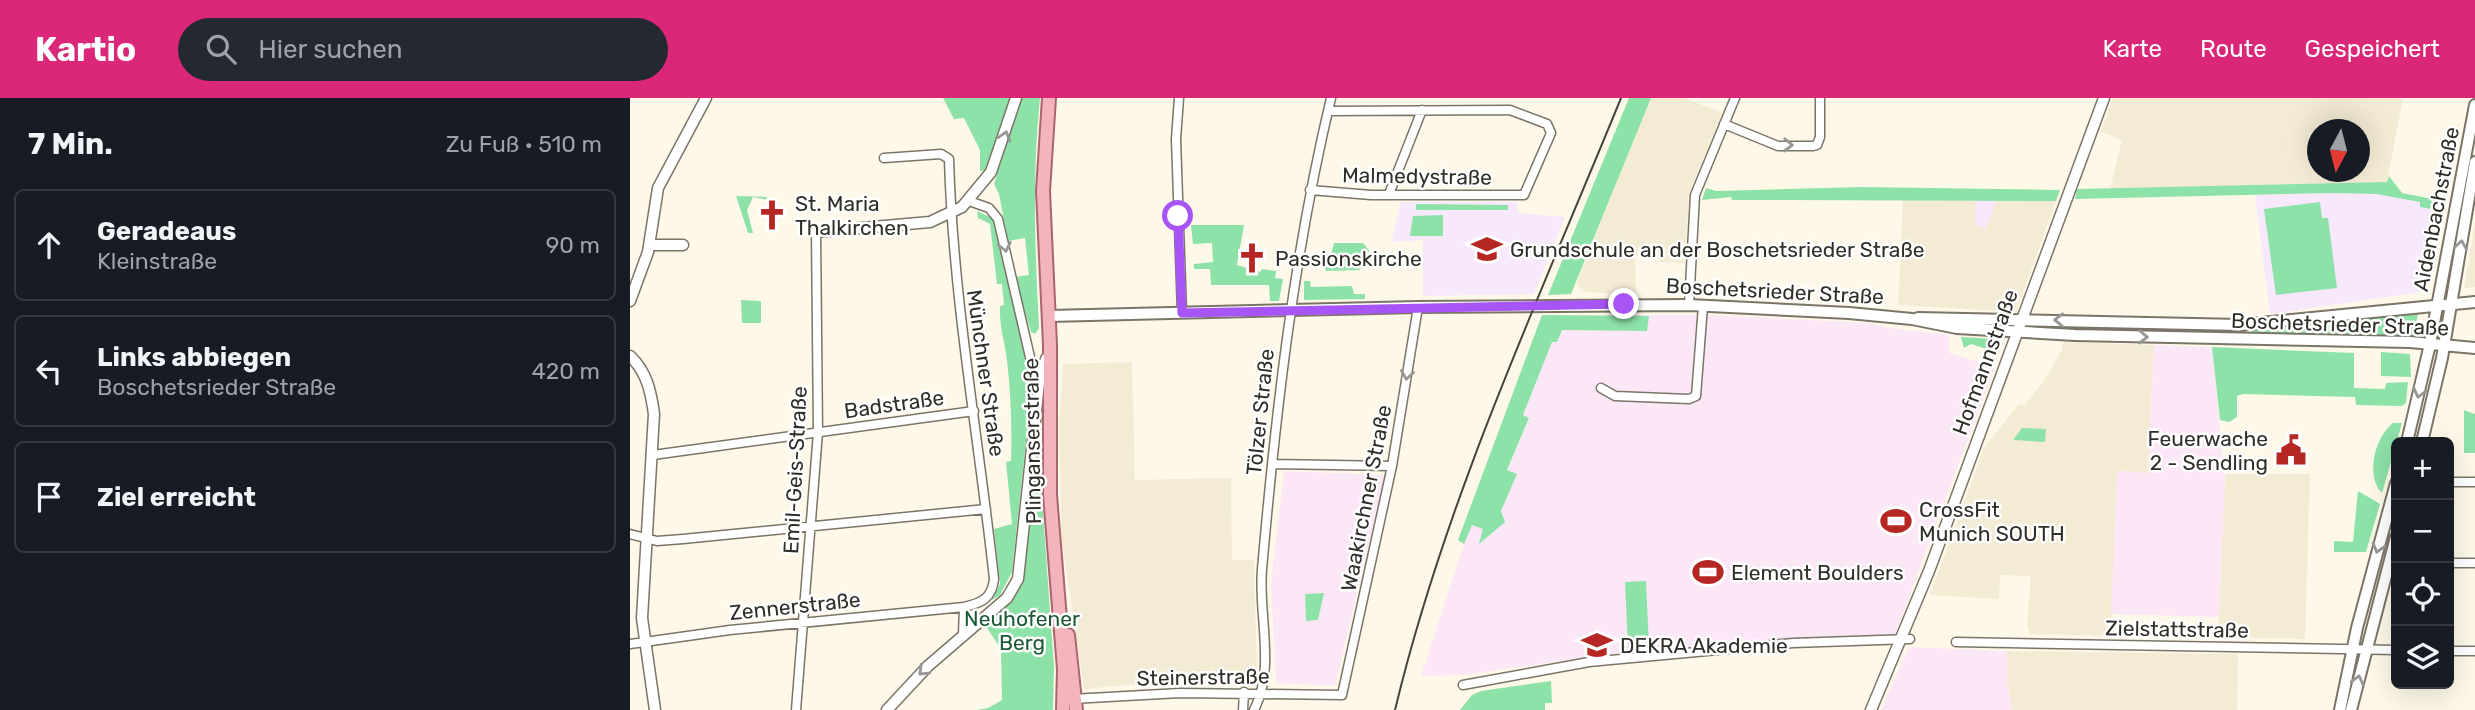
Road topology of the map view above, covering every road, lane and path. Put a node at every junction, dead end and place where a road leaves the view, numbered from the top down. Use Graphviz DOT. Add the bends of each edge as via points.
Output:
graph roads {
  1 [pos="706,98"];
  2 [pos="1016,98"];
  3 [pos="1049,98"];
  4 [pos="1179,98"];
  5 [pos="1331,98"];
  6 [pos="1735,98"];
  7 [pos="1820,98"];
  8 [pos="2104,98"];
  9 [pos="2475,105"];
  10 [pos="1328,110"];
  11 [pos="1422,110"];
  12 [pos="1724,124"];
  13 [pos="884,158"];
  14 [pos="2475,162"];
  15 [pos="1310,190"];
  16 [pos="1389,194"];
  17 [pos="2462,199"];
  18 [pos="969,201"];
  19 [pos="949,215"];
  20 [pos="816,232"];
  21 [pos="650,245"];
  22 [pos="683,245"];
  23 [pos="630,301"];
  24 [pos="2475,302"];
  25 [pos="2452,304"];
  26 [pos="1689,305"];
  27 [pos="1703,306"];
  28 [pos="2437,306"];
  29 [pos="1418,307"];
  30 [pos="1289,311"];
  31 [pos="1182,313"];
  32 [pos="1049,316"];
  33 [pos="1912,318"];
  34 [pos="2020,320"];
  35 [pos="2016,332"];
  36 [pos="1050,342"];
  37 [pos="2430,344"];
  38 [pos="2444,345"];
  39 [pos="2475,348"];
  40 [pos="630,356"];
  41 [pos="1040,383"];
  42 [pos="1601,388"];
  43 [pos="974,411"];
  44 [pos="2413,419"];
  45 [pos="2427,422"];
  46 [pos="818,432"];
  47 [pos="2408,437"];
  48 [pos="2423,437"];
  49 [pos="653,455"];
  50 [pos="1273,464"];
  51 [pos="1392,466"];
  52 [pos="2454,482"];
  53 [pos="2475,482"];
  54 [pos="986,509"];
  55 [pos="2391,514"];
  56 [pos="810,527"];
  57 [pos="630,534"];
  58 [pos="646,538"];
  59 [pos="2454,563"];
  60 [pos="2475,563"];
  61 [pos="2391,570"];
  62 [pos="991,594"];
  63 [pos="964,607"];
  64 [pos="803,622"];
  65 [pos="963,635"];
  66 [pos="1906,639"];
  67 [pos="644,642"];
  68 [pos="1956,642"];
  69 [pos="630,644"];
  70 [pos="2352,650"];
  71 [pos="2369,650"];
  72 [pos="2391,650"];
  73 [pos="2454,651"];
  74 [pos="2475,651"];
  75 [pos="1464,685"];
  76 [pos="1244,692"];
  77 [pos="1263,692"];
  78 [pos="1342,695"];
  79 [pos="1070,705"];
  80 [pos="655,710"];
  81 [pos="796,710"];
  82 [pos="887,710"];
  83 [pos="1243,710"];
  84 [pos="1254,710"];
  85 [pos="1871,710"];
  86 [pos="2340,710"];
  87 [pos="2351,710"];
  1 -- 21 [label="street" via="658,188"];
  18 -- 2 [label="street, one-way" via="996,160"];
  3 -- 32 [label="main road, Plinganserstraße" via="1043,191"];
  4 -- 31 [label="street" via="1176,139"];
  5 -- 10 [label="street, Tölzer Straße"];
  6 -- 12 [label="street"];
  12 -- 7 [label="street, one-way" via="1778,146 1813,146 1820,137"];
  8 -- 34 [label="street, Hofmannstraße"];
  9 -- 17 [label="main road, Aidenbachstraße"];
  10 -- 11 [label="street"];
  10 -- 15 [label="street, Tölzer Straße"];
  11 -- 16 [label="street"];
  11 -- 16 [label="street, Malmedystraße" via="1510,110 1550,128 1524,195"];
  12 -- 26 [label="street" via="1694,200"];
  13 -- 19 [label="street, Münchner Straße" via="947,155"];
  14 -- 17 [label="main road, Aidenbachstraße"];
  15 -- 16 [label="street, Malmedystraße"];
  15 -- 30 [label="street, Tölzer Straße"];
  25 -- 17 [label="main road, Aidenbachstraße, one-way"];
  17 -- 28 [label="main road, Aidenbachstraße"];
  18 -- 19 [label="street"];
  18 -- 41 [label="street, one-way" via="989,208 998,219 1033,370"];
  19 -- 20 [label="street" via="930,222"];
  19 -- 43 [label="street, Münchner Straße"];
  20 -- 46 [label="street, Emil-Geis-Straße"];
  21 -- 22 [label="street"];
  21 -- 23 [label="street"];
  24 -- 25 [label="main road, Boschetsrieder Straße"];
  25 -- 28 [label="main road, Boschetsrieder Straße"];
  25 -- 38 [label="main road, Aidenbachstraße"];
  26 -- 27 [label="main road, Boschetsrieder Straße"];
  26 -- 29 [label="main road, Boschetsrieder Straße"];
  27 -- 33 [label="main road, Boschetsrieder Straße"];
  27 -- 42 [label="street" via="1696,396 1615,396"];
  28 -- 34 [label="main road, Boschetsrieder Straße, one-way" via="2240,325"];
  28 -- 37 [label="main road, Aidenbachstraße"];
  29 -- 30 [label="main road, Boschetsrieder Straße"];
  29 -- 51 [label="street, Waakirchner Straße, one-way"];
  30 -- 31 [label="main road, Boschetsrieder Straße"];
  30 -- 50 [label="street, Tölzer Straße"];
  31 -- 32 [label="main road, Boschetsrieder Straße"];
  32 -- 36 [label="main road, Plinganserstraße"];
  33 -- 34 [label="main road, Boschetsrieder Straße"];
  33 -- 35 [label="main road, Boschetsrieder Straße" via="1932,326"];
  34 -- 35 [label="street, Hofmannstraße"];
  35 -- 37 [label="main road, Boschetsrieder Straße, one-way"];
  35 -- 66 [label="street, Hofmannstraße"];
  36 -- 41 [label="street"];
  36 -- 79 [label="main road, Plinganserstraße" via="1050,495"];
  37 -- 38 [label="main road, Boschetsrieder Straße"];
  37 -- 44 [label="main road, Aidenbachstraße, one-way"];
  38 -- 39 [label="main road, Boschetsrieder Straße"];
  38 -- 45 [label="main road, Aidenbachstraße"];
  40 -- 49 [label="street" via="650,391"];
  41 -- 65 [label="street" via="1018,579 1007,598"];
  43 -- 46 [label="street, Badstraße"];
  43 -- 54 [label="street, Münchner Straße"];
  44 -- 45 [label="main road"];
  44 -- 47 [label="main road, Aidenbachstraße"];
  45 -- 48 [label="main road, Aidenbachstraße"];
  46 -- 49 [label="street, Badstraße"];
  46 -- 56 [label="street, Emil-Geis-Straße"];
  49 -- 58 [label="street"];
  50 -- 51 [label="street"];
  50 -- 77 [label="street, Tölzer Straße" via="1261,573"];
  51 -- 78 [label="street, Waakirchner Straße"];
  52 -- 53 [label="street"];
  54 -- 56 [label="street"];
  54 -- 62 [label="street, Münchner Straße" via="994,579"];
  55 -- 70 [label="main road, one-way"];
  56 -- 58 [label="street" via="683,540"];
  56 -- 64 [label="street, Emil-Geis-Straße"];
  57 -- 58 [label="street"];
  58 -- 67 [label="street"];
  59 -- 60 [label="street"];
  61 -- 71 [label="main road"];
  62 -- 63 [label="street, Zennerstraße"];
  63 -- 64 [label="street, Zennerstraße"];
  63 -- 65 [label="street"];
  64 -- 67 [label="street, Zennerstraße"];
  64 -- 81 [label="street, Emil-Geis-Straße"];
  65 -- 82 [label="street, one-way"];
  66 -- 75 [label="street" via="1786,643 1612,660"];
  66 -- 85 [label="street, Hofmannstraße"];
  67 -- 69 [label="street, Zennerstraße"];
  67 -- 80 [label="street"];
  68 -- 70 [label="street, Zielstattstraße"];
  70 -- 71 [label="street, Zielstattstraße"];
  70 -- 86 [label="main road"];
  71 -- 72 [label="street, Zielstattstraße"];
  87 -- 71 [label="main road, one-way"];
  73 -- 74 [label="street"];
  76 -- 77 [label="street, Steinerstraße"];
  76 -- 79 [label="street, Steinerstraße"];
  76 -- 83 [label="street"];
  77 -- 78 [label="street, Steinerstraße"];
  77 -- 84 [label="street"];
}
